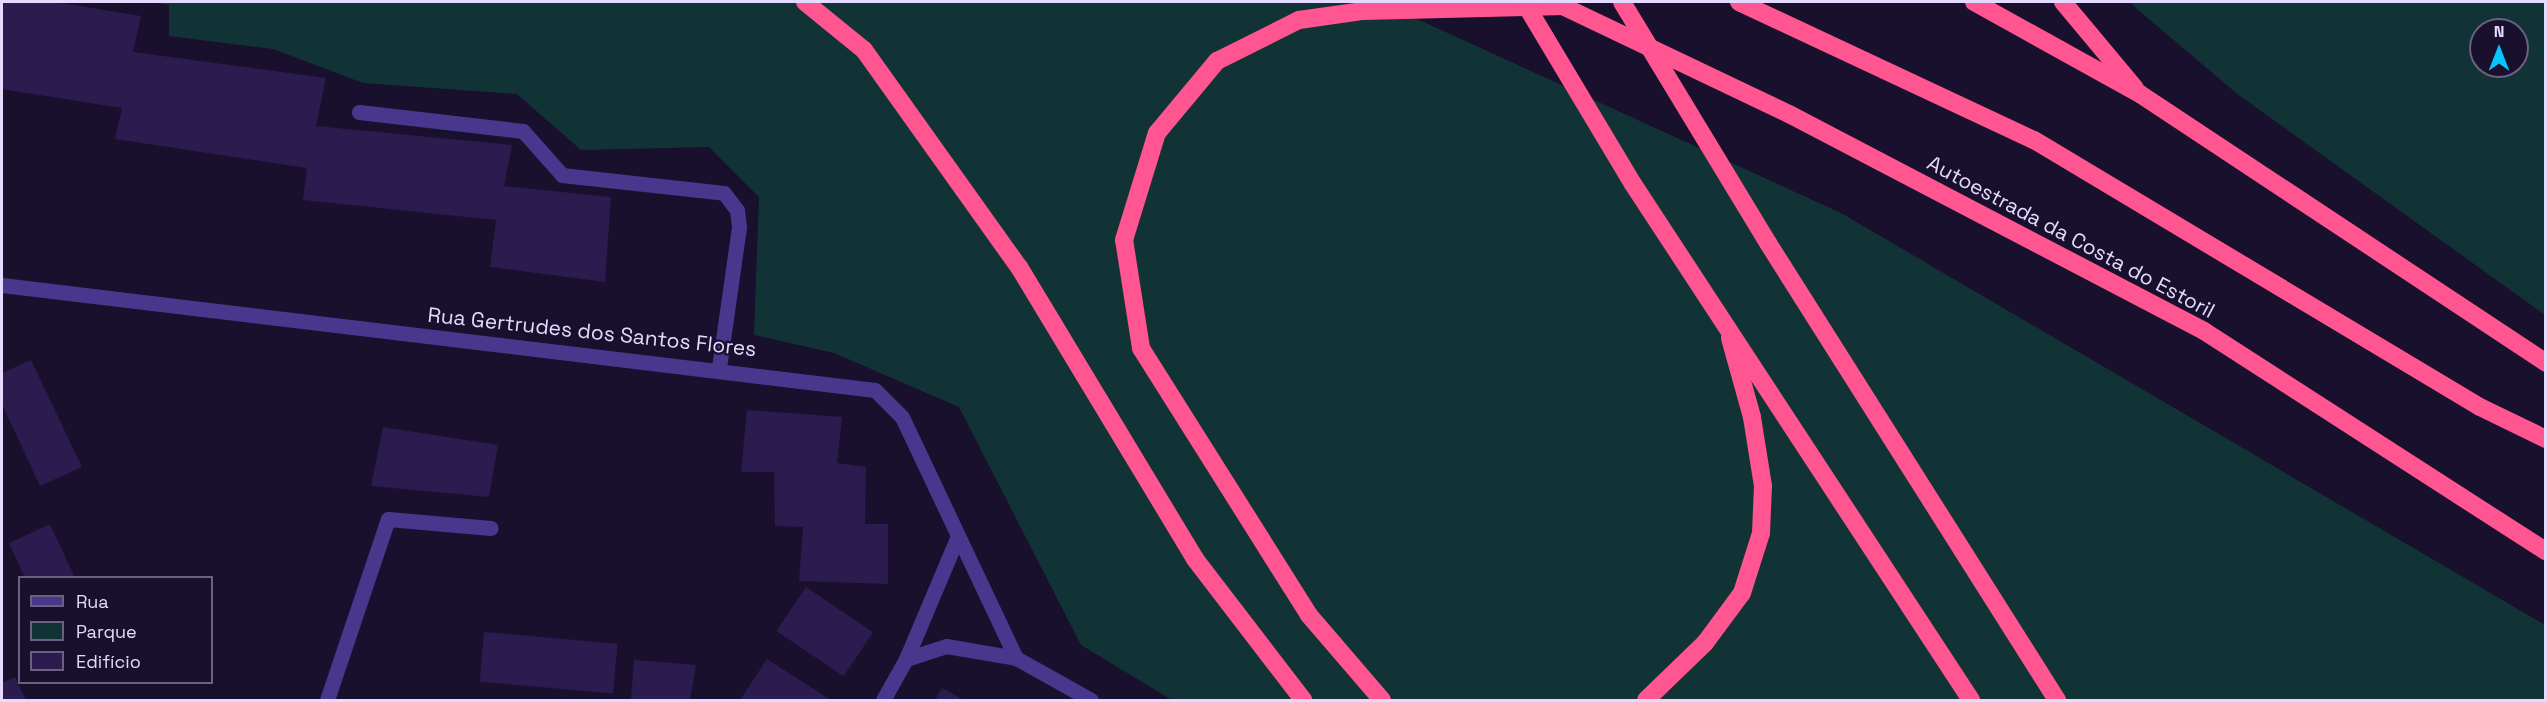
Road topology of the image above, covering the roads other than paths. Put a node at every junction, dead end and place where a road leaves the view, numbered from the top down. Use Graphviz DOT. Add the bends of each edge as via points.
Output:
graph roads {
  1 [pos="805,2"];
  2 [pos="1524,2"];
  3 [pos="1622,2"];
  4 [pos="1739,2"];
  5 [pos="1974,2"];
  6 [pos="2063,2"];
  7 [pos="1560,4"];
  8 [pos="2140,94"];
  9 [pos="358,112"];
  10 [pos="2,285"];
  11 [pos="1726,322"];
  12 [pos="2546,363"];
  13 [pos="719,367"];
  14 [pos="2546,439"];
  15 [pos="491,528"];
  16 [pos="957,538"];
  17 [pos="2546,551"];
  18 [pos="1016,658"];
  19 [pos="906,659"];
  20 [pos="327,700"];
  21 [pos="884,700"];
  22 [pos="1091,700"];
  23 [pos="1303,700"];
  24 [pos="1383,700"];
  25 [pos="1646,700"];
  26 [pos="1971,700"];
  27 [pos="2057,700"];
  1 -- 23 [label="highway" via="864,51 1006,248 1195,559"];
  2 -- 11 [label="highway, bridge" via="1633,184"];
  3 -- 27 [label="highway, bridge" via="1768,243"];
  4 -- 14 [label="highway" via="2034,140 2480,407"];
  5 -- 8 [label="highway"];
  6 -- 8 [label="highway"];
  7 -- 17 [label="highway, Autoestrada da Costa do Estoril" via="1789,114 2204,331"];
  7 -- 24 [label="highway" via="1363,11 1299,20 1217,61 1157,133 1124,240 1141,348 1309,615"];
  8 -- 12 [label="highway"];
  9 -- 13 [label="street" via="523,131 562,175 724,194 737,210 739,227"];
  10 -- 13 [label="street, Rua Gertrudes dos Santos Flores"];
  11 -- 25 [label="highway" via="1752,417 1762,486 1761,532 1742,593 1705,643"];
  11 -- 26 [label="highway"];
  13 -- 16 [label="street, Rua Gertrudes dos Santos Flores" via="875,390 902,417"];
  15 -- 20 [label="street" via="388,519"];
  16 -- 18 [label="street, Rua Gertrudes dos Santos Flores"];
  16 -- 19 [label="street"];
  18 -- 19 [label="street" via="946,646"];
  18 -- 22 [label="street"];
  19 -- 21 [label="street"];
}
